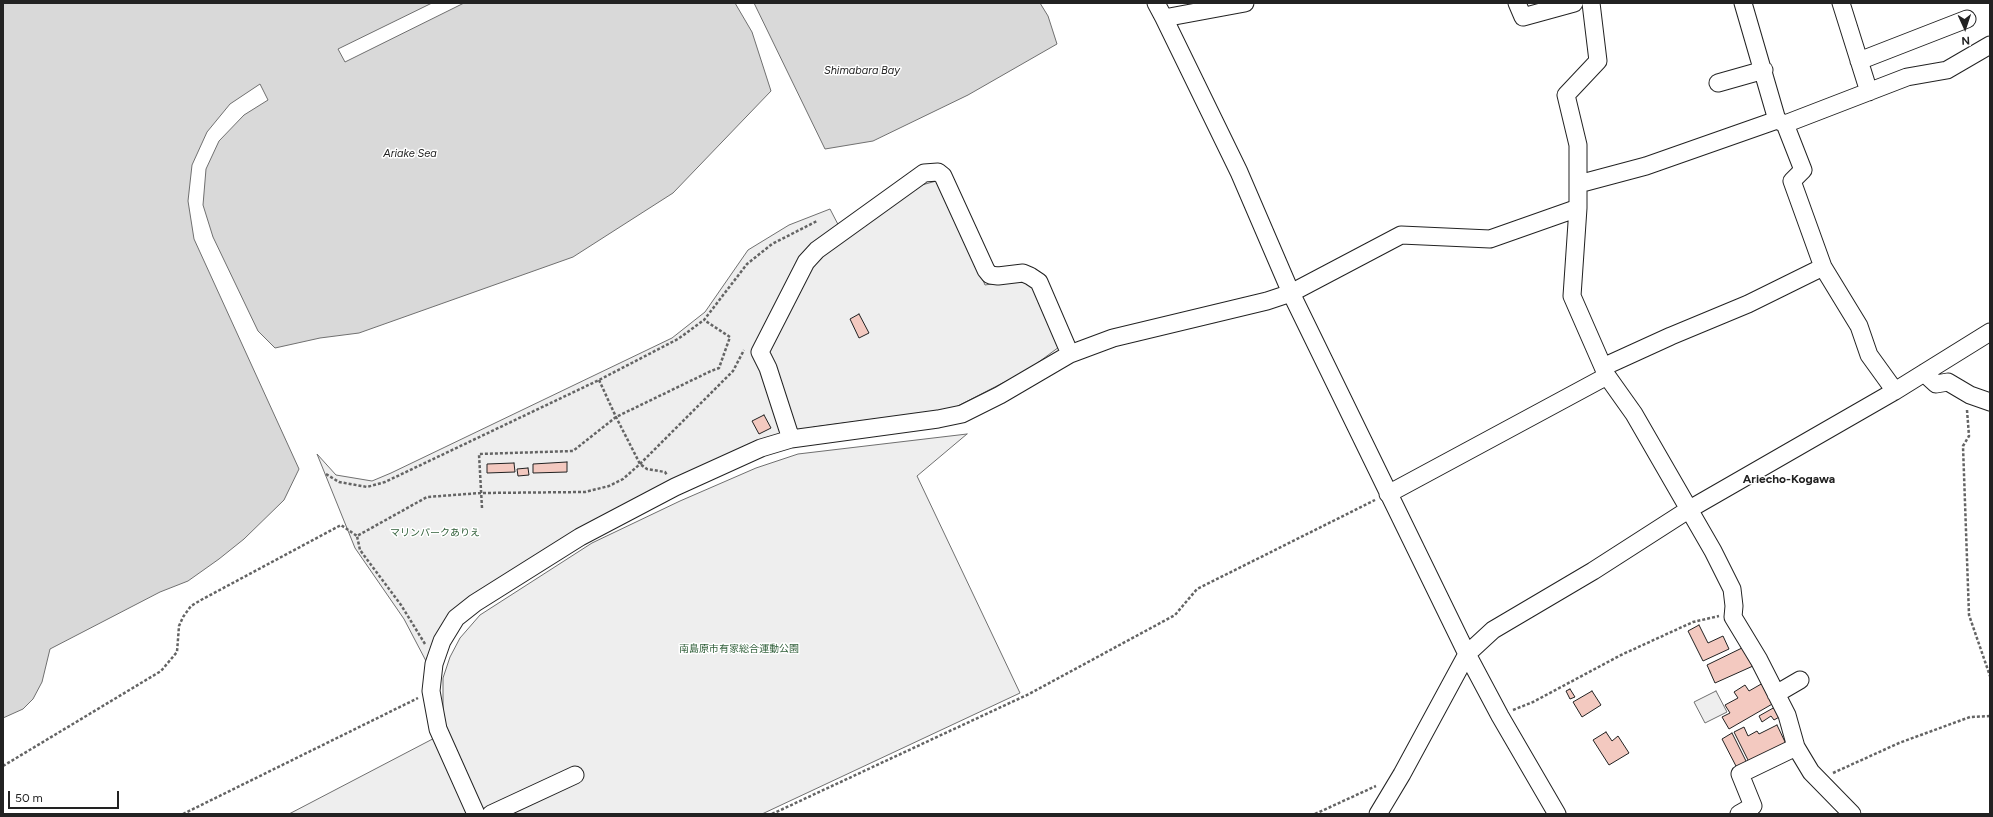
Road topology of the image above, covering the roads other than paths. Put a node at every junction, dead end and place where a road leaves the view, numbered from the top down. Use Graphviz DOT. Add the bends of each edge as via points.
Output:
graph roads {
  1 [pos="1156,3"];
  2 [pos="1245,3"];
  3 [pos="1517,3"];
  4 [pos="1574,3"];
  5 [pos="1591,3"];
  6 [pos="1743,3"];
  7 [pos="1841,3"];
  8 [pos="1164,18"];
  9 [pos="1967,19"];
  10 [pos="1990,45"];
  11 [pos="1859,61"];
  12 [pos="1764,70"];
  13 [pos="1718,83"];
  14 [pos="1869,92"];
  15 [pos="1781,122"];
  16 [pos="1578,180"];
  17 [pos="1578,208"];
  18 [pos="1822,267"];
  19 [pos="1292,293"];
  20 [pos="1990,332"];
  21 [pos="1070,354"];
  22 [pos="1605,372"];
  23 [pos="1924,373"];
  24 [pos="1895,391"];
  25 [pos="1990,402"];
  26 [pos="791,439"];
  27 [pos="1388,494"];
  28 [pos="1688,510"];
  29 [pos="1467,654"];
  30 [pos="1800,680"];
  31 [pos="1776,694"];
  32 [pos="1796,747"];
  33 [pos="575,775"];
  34 [pos="476,814"];
  35 [pos="491,814"];
  36 [pos="1378,814"];
  37 [pos="1557,814"];
  38 [pos="1739,814"];
  39 [pos="1852,814"];
  1 -- 8 [label="street"];
  2 -- 8 [label="street"];
  3 -- 4 [label="street" via="1523,16"];
  5 -- 16 [label="street" via="1598,61 1566,96 1578,145"];
  6 -- 12 [label="street"];
  7 -- 11 [label="street"];
  8 -- 19 [label="street" via="1239,172"];
  9 -- 11 [label="street"];
  10 -- 14 [label="street" via="1947,70 1907,77"];
  11 -- 14 [label="street"];
  12 -- 13 [label="street"];
  12 -- 15 [label="street"];
  14 -- 15 [label="street"];
  15 -- 16 [label="street" via="1646,166 1586,182"];
  15 -- 18 [label="street" via="1803,170 1792,181"];
  16 -- 17 [label="street"];
  17 -- 19 [label="street" via="1490,239 1401,235"];
  17 -- 22 [label="street" via="1572,296"];
  18 -- 22 [label="street" via="1748,304 1671,336"];
  18 -- 24 [label="street" via="1859,326 1869,355"];
  19 -- 21 [label="street" via="1113,338"];
  19 -- 27 [label="street"];
  20 -- 23 [label="street"];
  21 -- 26 [label="street" via="962,414"];
  21 -- 26 [label="street" via="1039,282 1023,273 990,275 943,176 938,172 924,173 817,250 806,262 760,352 768,368"];
  22 -- 27 [label="street"];
  22 -- 28 [label="street" via="1634,414"];
  23 -- 24 [label="street"];
  23 -- 25 [label="street" via="1936,384 1948,382 1970,395"];
  24 -- 28 [label="street"];
  26 -- 34 [label="street" via="761,448 675,487 580,537 475,603 456,618 442,641 434,664 431,692 438,729"];
  27 -- 29 [label="street"];
  28 -- 29 [label="street" via="1593,571 1492,630"];
  28 -- 31 [label="street" via="1713,551 1732,590 1733,616"];
  29 -- 36 [label="street"];
  29 -- 37 [label="street"];
  30 -- 31 [label="street"];
  31 -- 32 [label="street" via="1787,715"];
  32 -- 38 [label="street" via="1740,774 1753,806"];
  32 -- 39 [label="street" via="1810,772"];
  33 -- 35 [label="street"];
}
